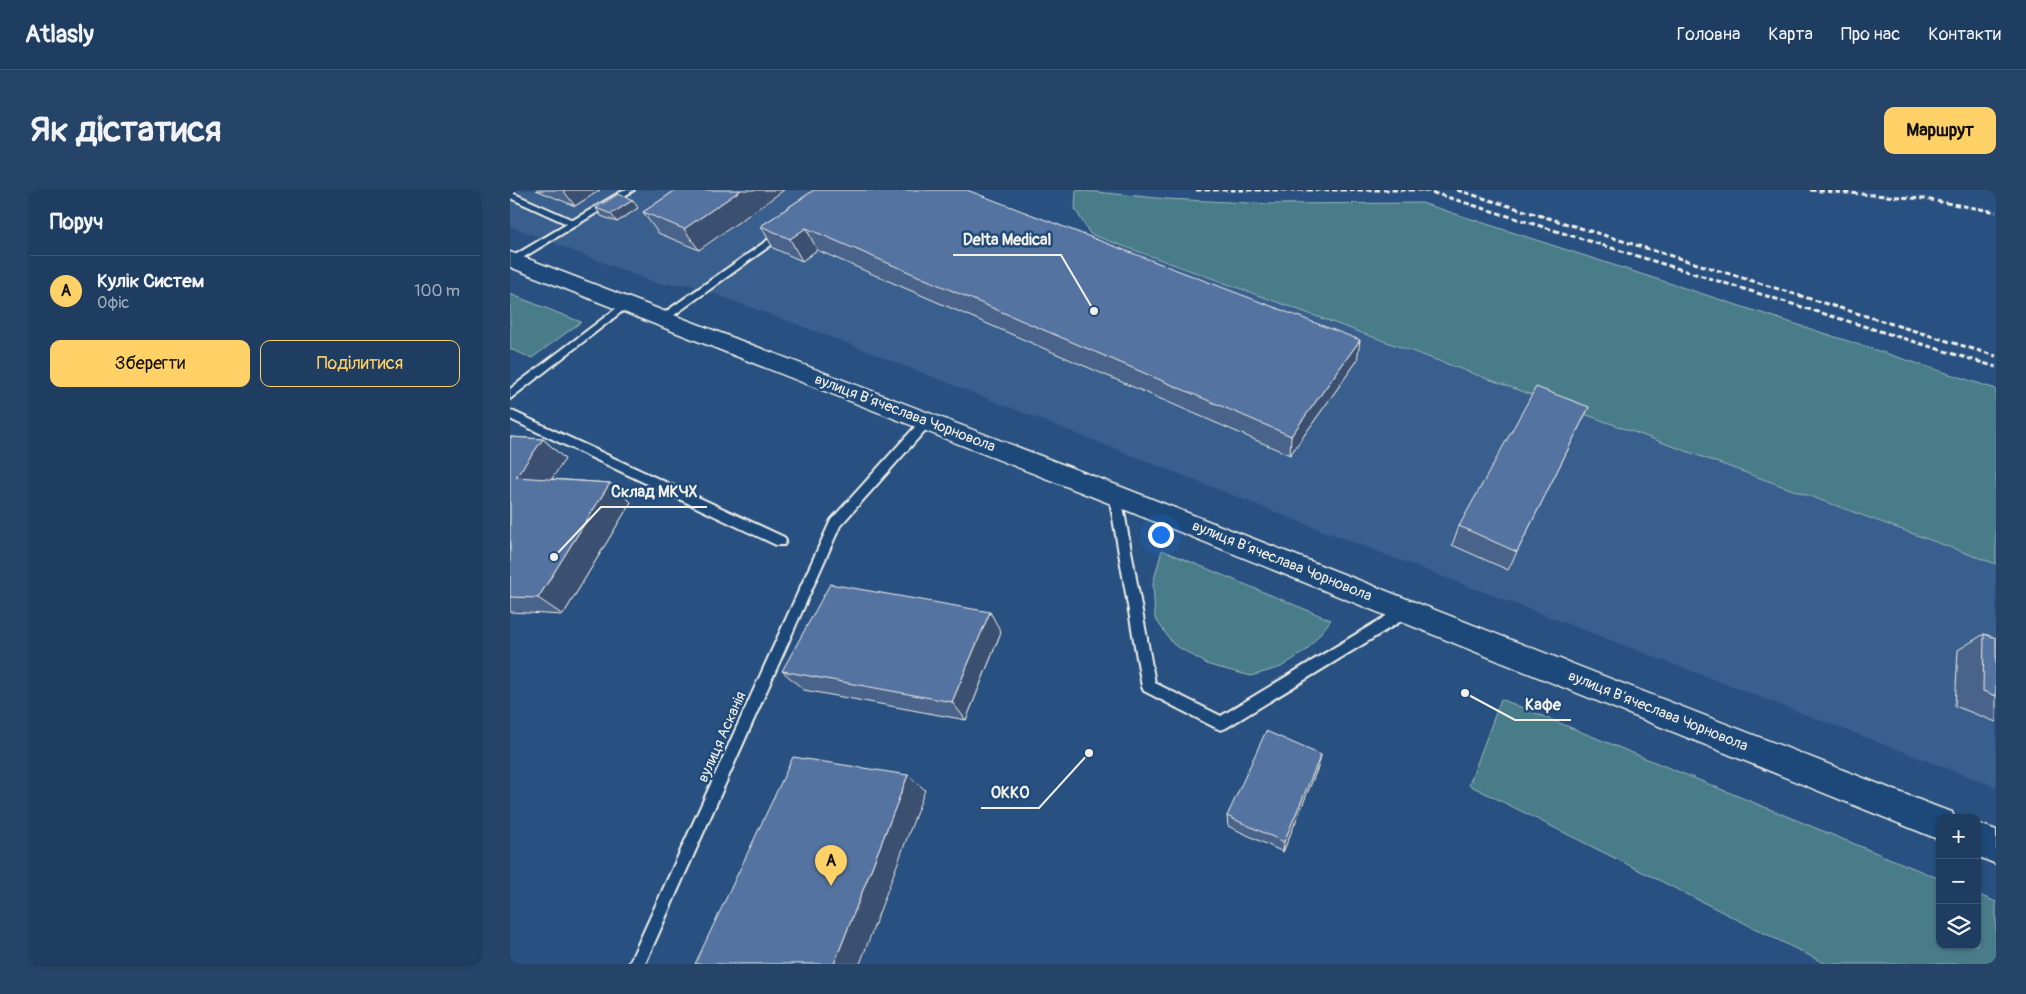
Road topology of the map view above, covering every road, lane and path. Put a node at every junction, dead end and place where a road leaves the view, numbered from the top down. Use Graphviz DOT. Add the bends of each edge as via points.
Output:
graph roads {
  1 [pos="630,190"];
  2 [pos="510,195"];
  3 [pos="574,224"];
  4 [pos="789,228"];
  5 [pos="512,259"];
  6 [pos="626,304"];
  7 [pos="662,319"];
  8 [pos="510,395"];
  9 [pos="510,414"];
  10 [pos="926,422"];
  11 [pos="1115,495"];
  12 [pos="780,541"];
  13 [pos="1406,611"];
  14 [pos="1936,822"];
  15 [pos="1981,840"];
  16 [pos="1996,846"];
  17 [pos="637,964"];
  1 -- 3 [label="lane"];
  2 -- 3 [label="lane"];
  3 -- 5 [label="lane"];
  4 -- 7 [label="lane"];
  5 -- 6 [label="main road, вулиця Вʼячеслава Чорновола"];
  6 -- 7 [label="main road, вулиця Вʼячеслава Чорновола"];
  6 -- 8 [label="lane"];
  7 -- 10 [label="main road, вулиця Вʼячеслава Чорновола"];
  9 -- 12 [label="lane"];
  10 -- 11 [label="main road, вулиця Вʼячеслава Чорновола"];
  10 -- 17 [label="lane, вулиця Асканія" via="835,523"];
  11 -- 13 [label="main road, вулиця Вʼячеслава Чорновола"];
  11 -- 13 [label="lane" via="1149,687 1220,723"];
  13 -- 14 [label="main road, вулиця Вʼячеслава Чорновола"];
  15 -- 16 [label="main road"];
}
